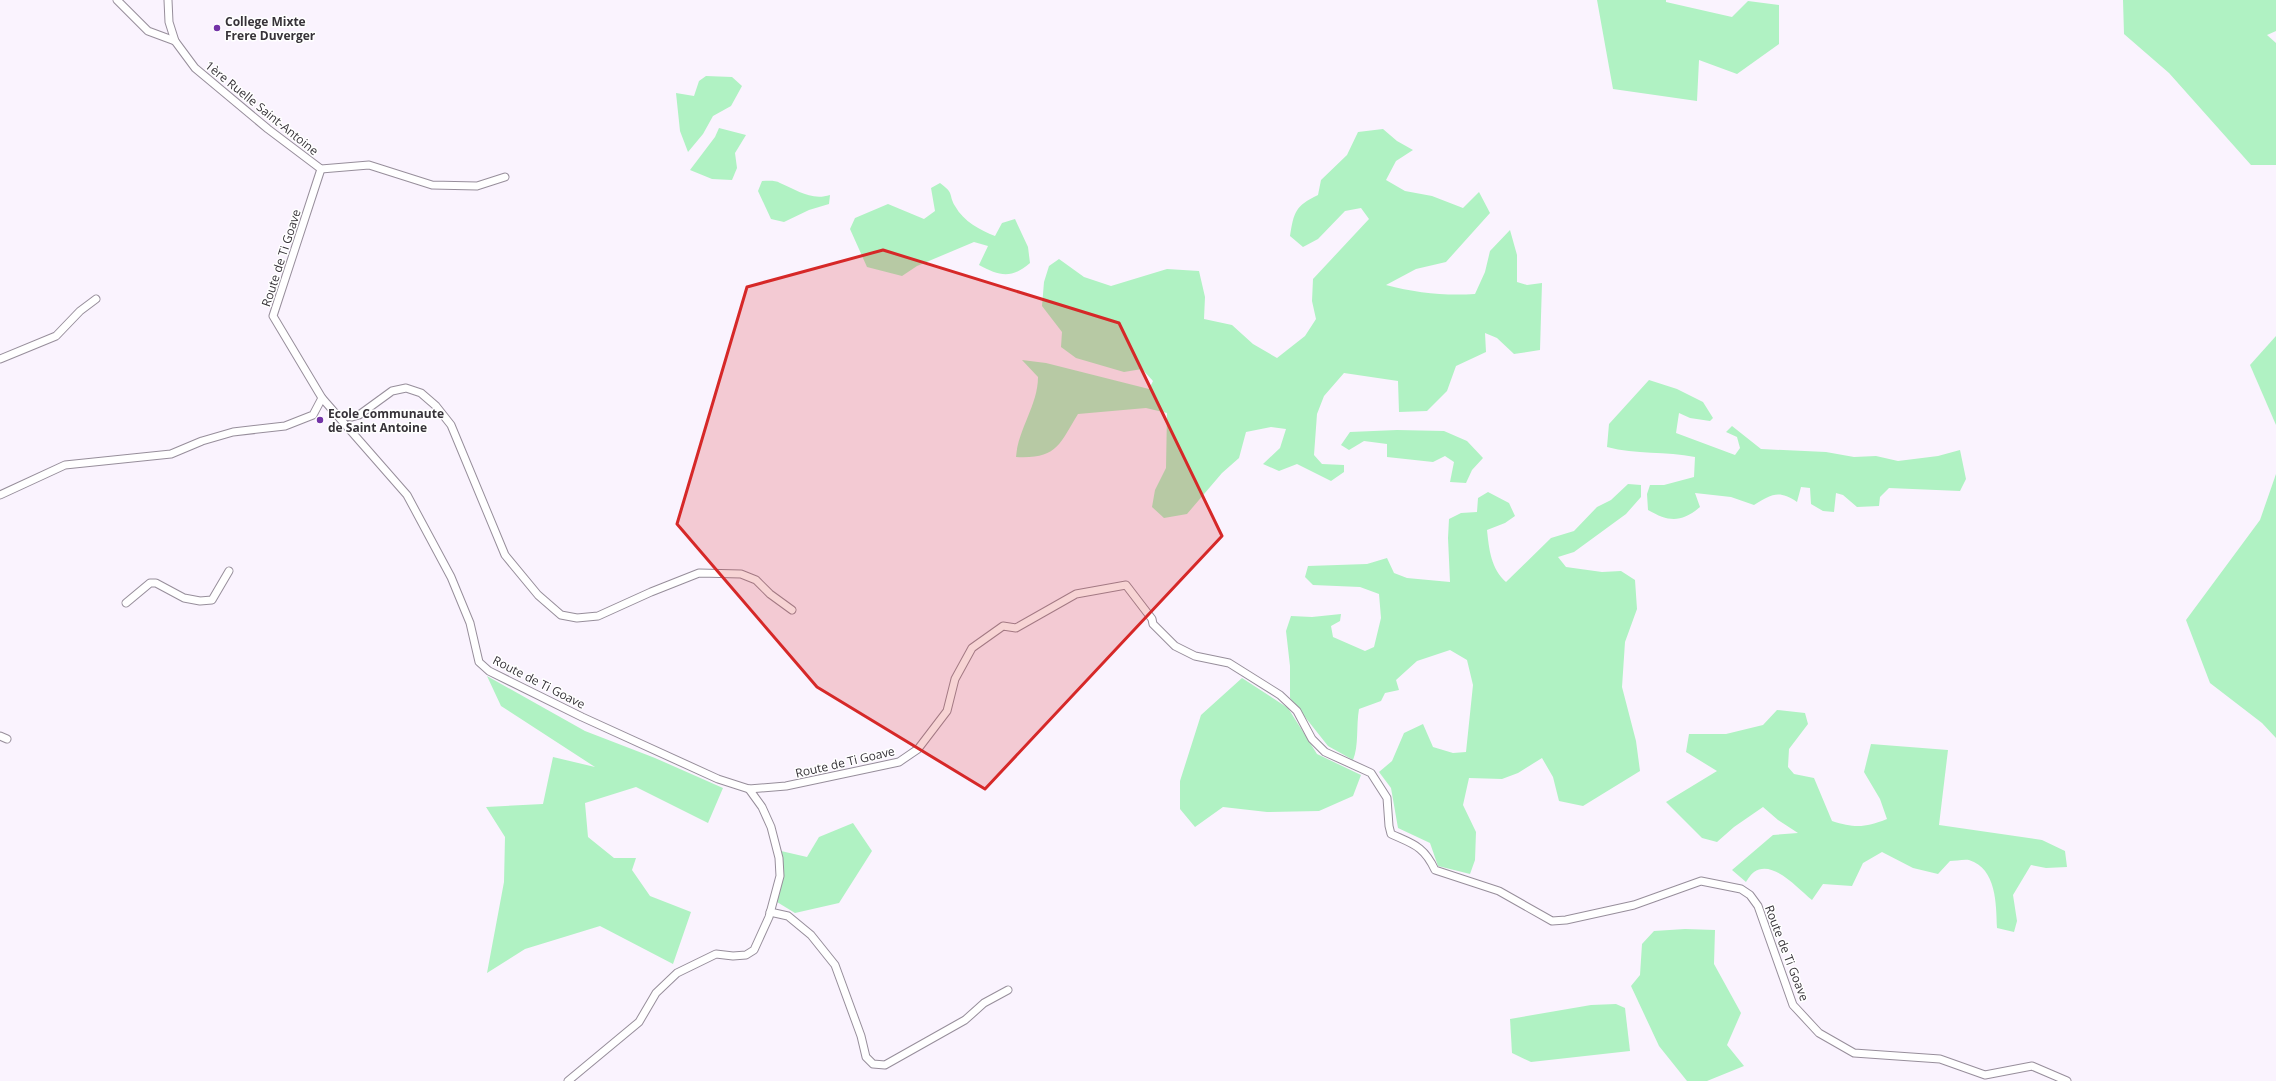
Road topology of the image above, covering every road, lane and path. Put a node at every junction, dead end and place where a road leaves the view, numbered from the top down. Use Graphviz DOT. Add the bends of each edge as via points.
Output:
graph roads {
  1 [pos="116,0"];
  2 [pos="168,0"];
  3 [pos="175,40"];
  4 [pos="321,169"];
  5 [pos="505,177"];
  6 [pos="96,298"];
  7 [pos="0,359"];
  8 [pos="322,398"];
  9 [pos="337,415"];
  10 [pos="0,495"];
  11 [pos="228,571"];
  12 [pos="126,603"];
  13 [pos="792,610"];
  14 [pos="0,736"];
  15 [pos="7,739"];
  16 [pos="749,789"];
  17 [pos="770,912"];
  18 [pos="1008,990"];
  19 [pos="568,1081"];
  20 [pos="2067,1081"];
  1 -- 3 [label="street" via="148,31"];
  2 -- 3 [label="street, 1ère Ruelle Saint-Antoine" via="169,22"];
  3 -- 4 [label="street, 1ère Ruelle Saint-Antoine" via="195,68 268,130"];
  4 -- 5 [label="street, 1ère Ruelle Saint-Antoine" via="369,165 432,185 477,186"];
  4 -- 8 [label="street, Route de Ti Goave" via="273,316"];
  6 -- 7 [label="street" via="56,336"];
  8 -- 9 [label="street, Route de Ti Goave"];
  8 -- 10 [label="street" via="313,415 285,426 234,432 202,441 171,454 65,465"];
  9 -- 13 [label="street" via="360,415 392,391 406,388 420,393 436,406 451,425 505,555 538,595 561,615 577,618 598,616 699,573 741,574 756,580"];
  9 -- 16 [label="street, Route de Ti Goave" via="407,495 451,578 470,623 479,662 490,671 582,717 718,779"];
  11 -- 12 [label="street" via="212,600 184,598 156,583 150,584"];
  14 -- 15 [label="street"];
  16 -- 17 [label="street" via="762,807 771,827 779,858 780,876"];
  16 -- 20 [label="street, Route de Ti Goave" via="786,786 899,762 918,749 947,711 955,679 972,648 1004,626 1016,628 1076,594 1126,585 1152,619 1153,624 1175,646 1195,656 1220,660 1238,668 1280,695 1297,711 1312,739 1325,752 1371,773 1387,798 1391,834 1421,848 1429,856 1435,870 1499,890 1552,921 1634,905 1702,881 1741,889 1750,895 1758,906 1793,1005 1819,1033 1854,1053 1940,1059 1985,1075 2032,1066"];
  17 -- 18 [label="street" via="788,916 835,965 866,1057 873,1064 886,1065 965,1020 984,1003"];
  17 -- 19 [label="street" via="754,950 746,955 716,954 677,973 656,993 639,1022"];
}
